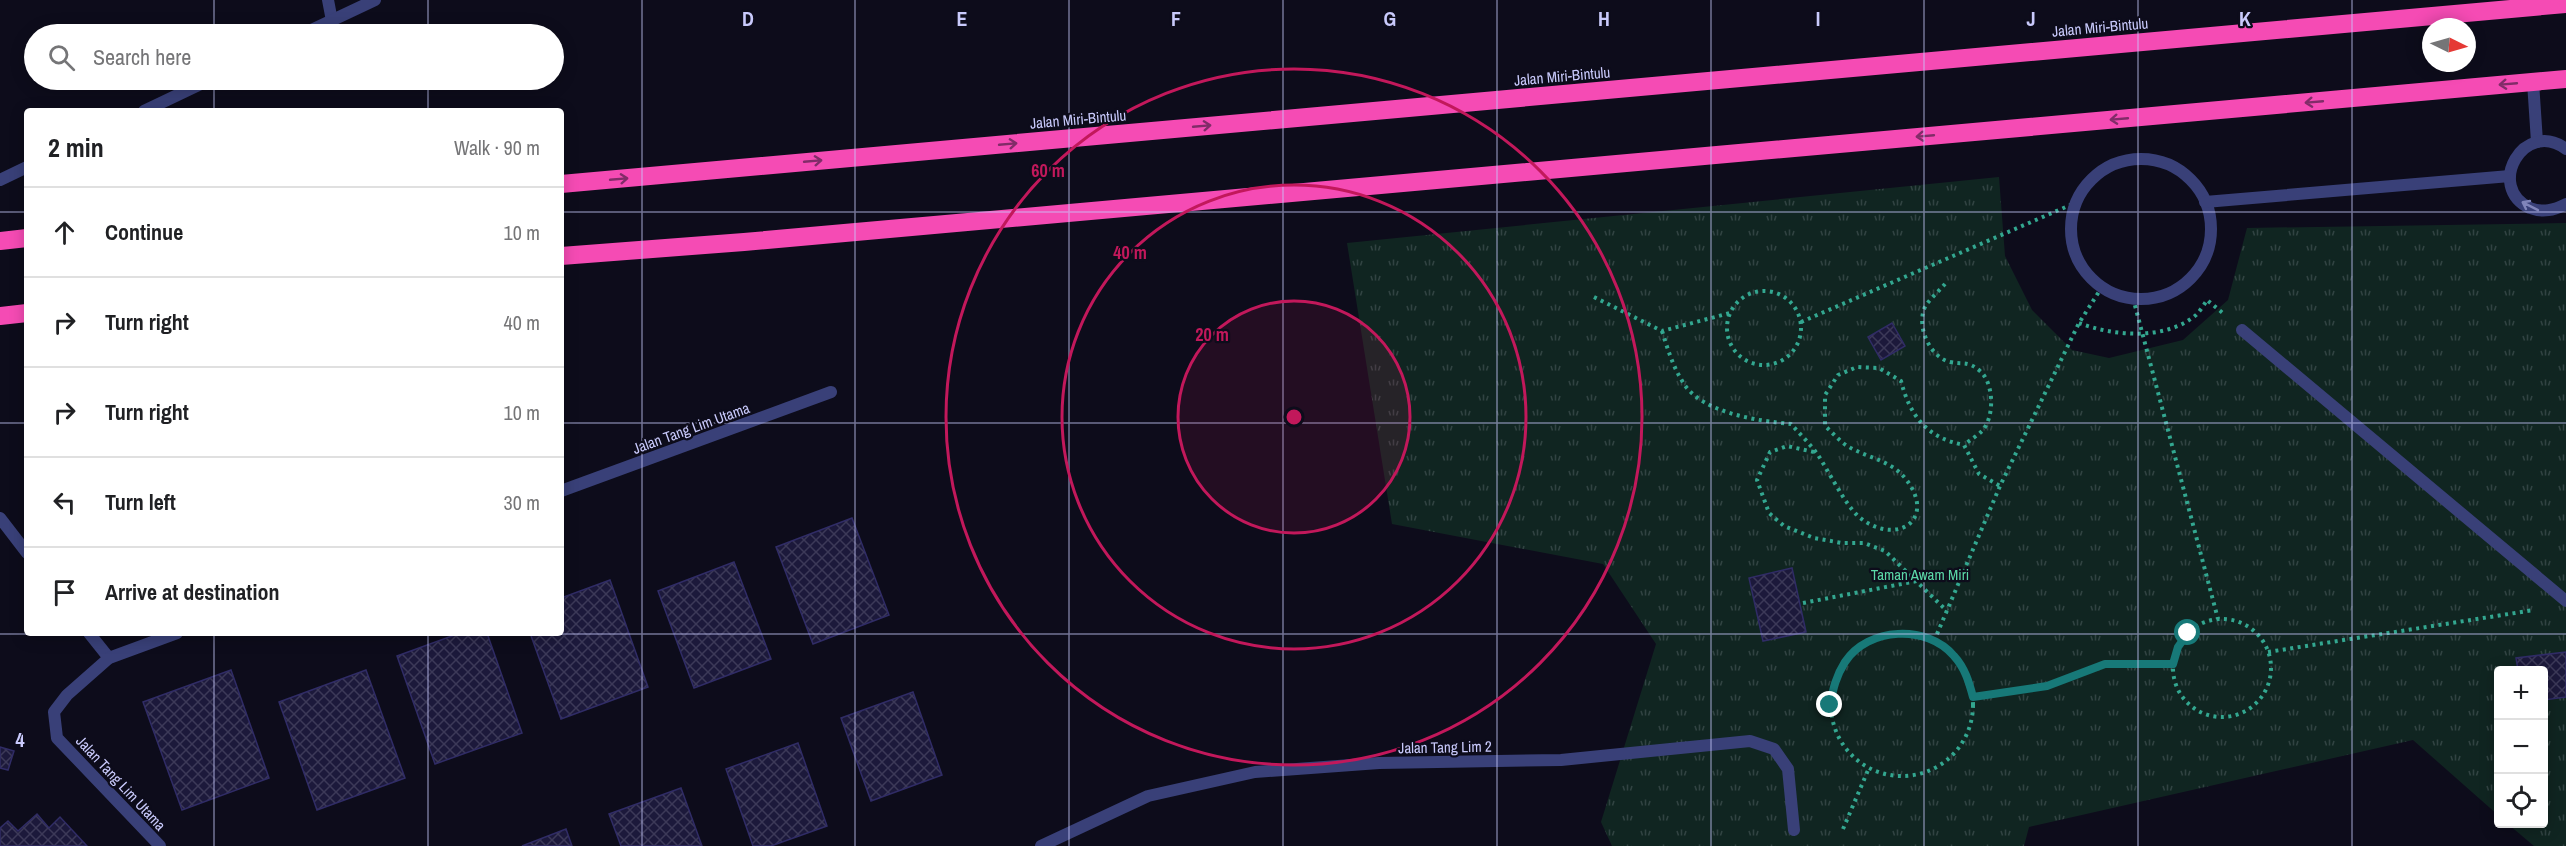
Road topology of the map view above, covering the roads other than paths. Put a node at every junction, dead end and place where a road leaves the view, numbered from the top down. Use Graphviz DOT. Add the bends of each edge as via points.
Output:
graph roads {
  1 [pos="328,0"];
  2 [pos="375,0"];
  3 [pos="2566,4"];
  4 [pos="332,21"];
  5 [pos="325,24"];
  6 [pos="2566,79"];
  7 [pos="2533,82"];
  8 [pos="188,90"];
  9 [pos="150,108"];
  10 [pos="2537,142"];
  11 [pos="2566,149"];
  12 [pos="24,168"];
  13 [pos="2510,176"];
  14 [pos="0,180"];
  15 [pos="564,184"];
  16 [pos="2205,202"];
  17 [pos="2566,204"];
  18 [pos="24,238"];
  19 [pos="0,241"];
  20 [pos="564,256"];
  21 [pos="24,313"];
  22 [pos="0,316"];
  23 [pos="2242,330"];
  24 [pos="831,392"];
  25 [pos="564,490"];
  26 [pos="0,518"];
  27 [pos="24,549"];
  28 [pos="2566,601"];
  29 [pos="91,636"];
  30 [pos="169,636"];
  31 [pos="109,658"];
  32 [pos="1794,830"];
  33 [pos="160,846"];
  34 [pos="1041,846"];
  1 -- 4 [label="street"];
  2 -- 4 [label="street"];
  15 -- 3 [label="highway, Jalan Miri-Bintulu, one-way"];
  4 -- 5 [label="street"];
  6 -- 7 [label="highway"];
  7 -- 10 [label="street"];
  7 -- 20 [label="highway, one-way"];
  8 -- 9 [label="street"];
  10 -- 11 [label="street"];
  10 -- 13 [label="street" via="2517,154"];
  12 -- 14 [label="street"];
  13 -- 16 [label="street"];
  17 -- 13 [label="street, one-way" via="2547,211 2536,210 2517,198"];
  16 -- 16 [label="street" via="2192,181 2174,167 2152,159 2128,159 2106,167 2087,183 2075,203 2071,226 2074,250 2085,271 2102,287 2133,298 2154,298 2173,291 2202,262 2209,242"];
  18 -- 19 [label="highway"];
  21 -- 22 [label="highway"];
  23 -- 28 [label="street"];
  24 -- 25 [label="street, Jalan Tang Lim Utama"];
  26 -- 27 [label="street"];
  29 -- 31 [label="street"];
  30 -- 31 [label="street, Jalan Tang Lim Utama"];
  31 -- 33 [label="street, Jalan Tang Lim Utama" via="67,695 54,712 57,738"];
  32 -- 34 [label="street, Jalan Tang Lim 2" via="1788,769 1774,749 1750,741 1561,760 1379,763 1255,772 1148,796"];
}
